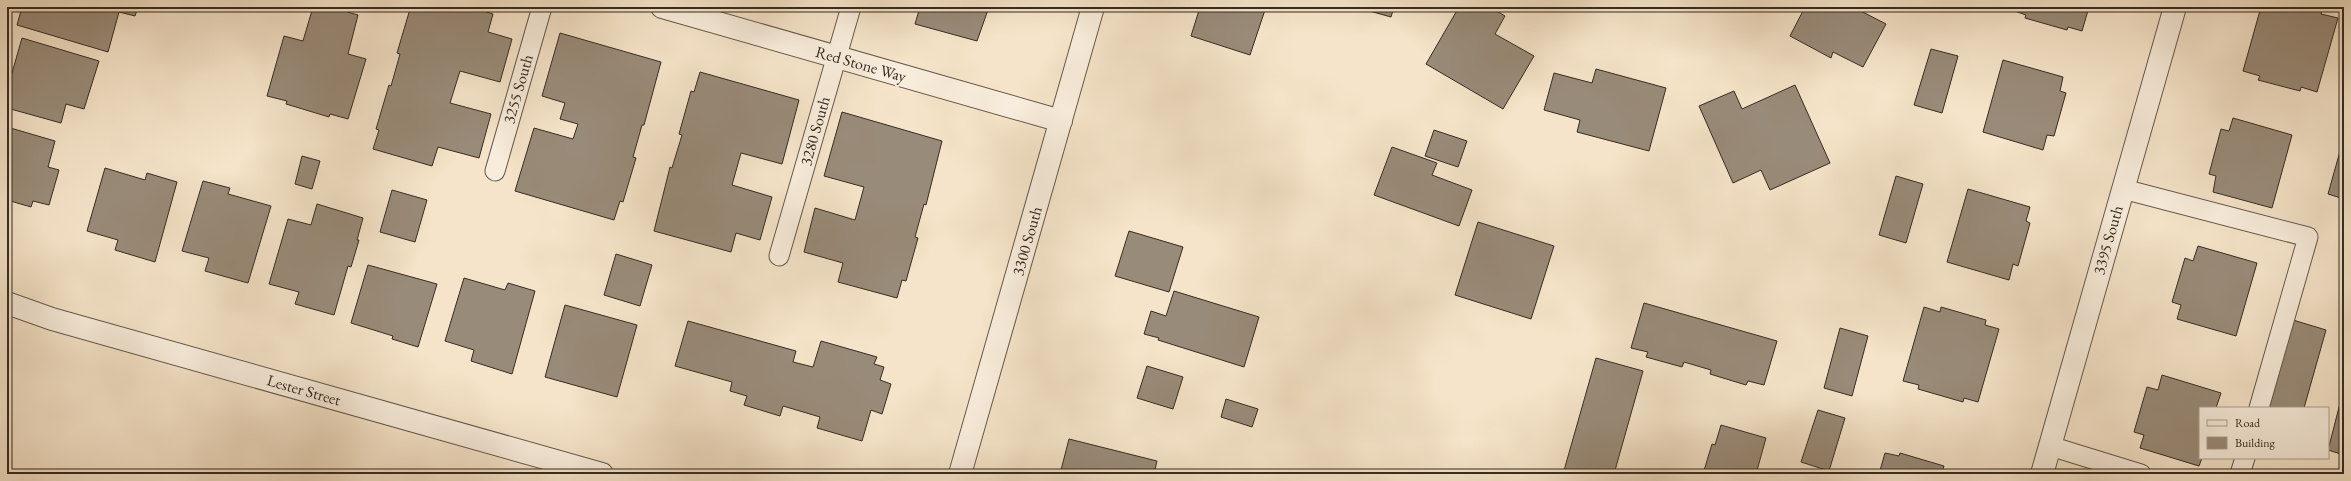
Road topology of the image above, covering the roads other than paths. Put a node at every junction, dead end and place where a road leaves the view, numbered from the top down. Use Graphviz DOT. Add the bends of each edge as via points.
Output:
graph roads {
  1 [pos="542,7"];
  2 [pos="662,7"];
  3 [pos="851,7"];
  4 [pos="1093,7"];
  5 [pos="2175,7"];
  6 [pos="837,57"];
  7 [pos="1061,122"];
  8 [pos="495,172"];
  9 [pos="2123,189"];
  10 [pos="779,256"];
  11 [pos="7,303"];
  12 [pos="2259,407"];
  13 [pos="2050,446"];
  14 [pos="2245,459"];
  15 [pos="602,474"];
  16 [pos="960,474"];
  17 [pos="2042,474"];
  18 [pos="2141,474"];
  19 [pos="2240,474"];
  1 -- 8 [label="lane, 3255 South"];
  2 -- 6 [label="street, Red Stone Way"];
  3 -- 6 [label="lane, 3280 South"];
  4 -- 7 [label="street, 3300 South"];
  5 -- 9 [label="street, 3395 South"];
  6 -- 7 [label="street, Red Stone Way"];
  6 -- 10 [label="lane, 3280 South"];
  7 -- 16 [label="street, 3300 South"];
  9 -- 12 [label="lane" via="2308,237"];
  9 -- 13 [label="street, 3395 South"];
  11 -- 15 [label="street, Lester Street" via="52,319"];
  13 -- 17 [label="street, 3395 South"];
  13 -- 18 [label="lane"];
  14 -- 19 [label="lane"];
}
